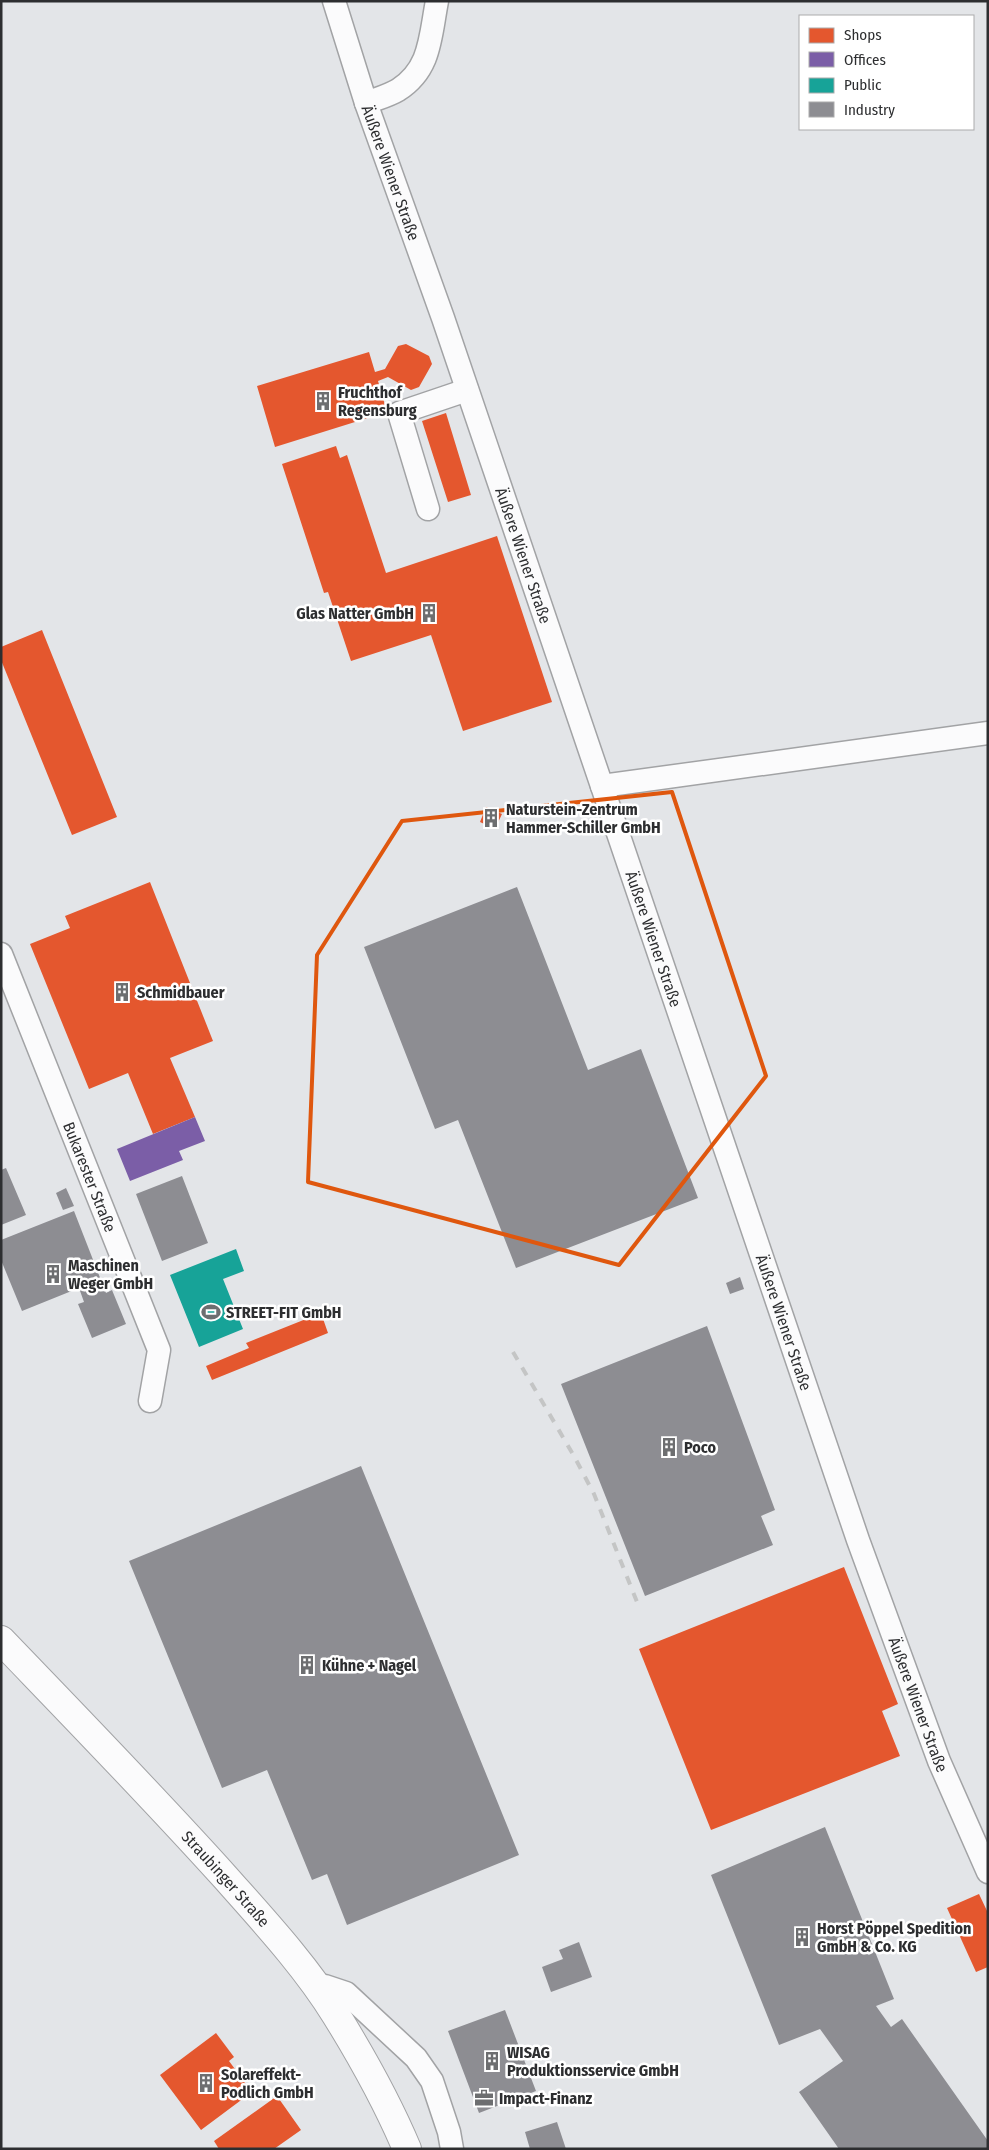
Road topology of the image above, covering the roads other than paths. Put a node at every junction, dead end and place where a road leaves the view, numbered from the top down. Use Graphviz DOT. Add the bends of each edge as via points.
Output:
graph roads {
  1 [pos="334,1"];
  2 [pos="436,1"];
  3 [pos="366,103"];
  4 [pos="468,390"];
  5 [pos="428,509"];
  6 [pos="988,733"];
  7 [pos="602,786"];
  8 [pos="1,954"];
  9 [pos="150,1401"];
  10 [pos="1,1640"];
  11 [pos="988,1872"];
  12 [pos="315,1986"];
  13 [pos="407,2149"];
  14 [pos="452,2149"];
  1 -- 3 [label="street, Äußere Wiener Straße"];
  2 -- 3 [label="street" via="422,68 397,91"];
  3 -- 4 [label="street, Äußere Wiener Straße"];
  4 -- 5 [label="street" via="400,413"];
  4 -- 7 [label="street, Äußere Wiener Straße"];
  6 -- 7 [label="street"];
  7 -- 11 [label="street, Äußere Wiener Straße" via="858,1540 939,1761"];
  8 -- 9 [label="street, Bukarester Straße" via="159,1350"];
  10 -- 12 [label="main road, Straubinger Straße" via="180,1827 257,1913"];
  12 -- 13 [label="main road, Straubinger Straße" via="335,2014"];
  12 -- 14 [label="street" via="346,1993 416,2058 432,2081"];
}
